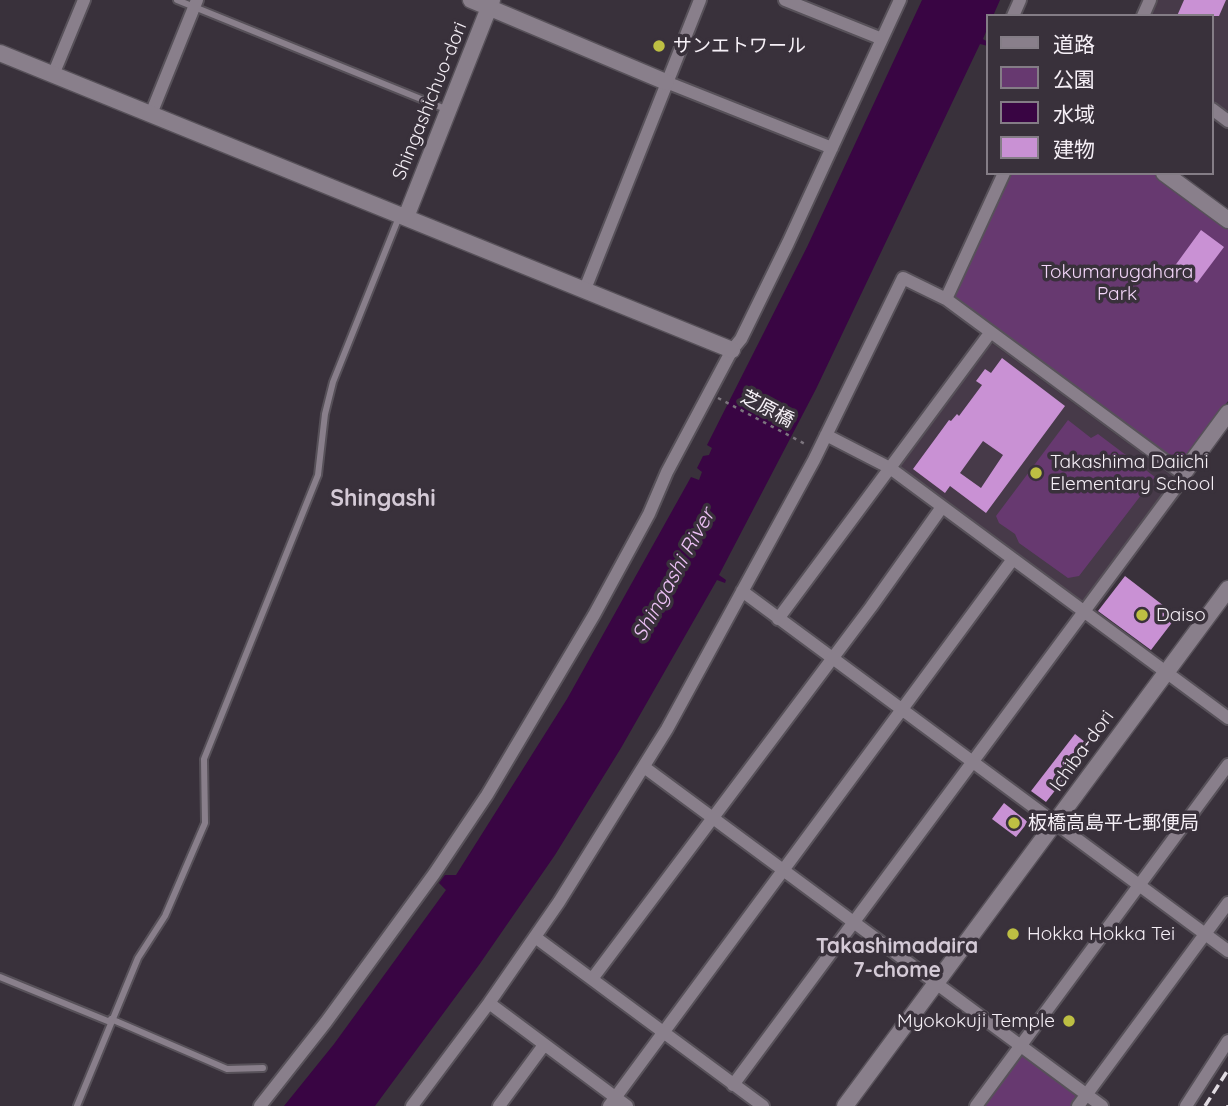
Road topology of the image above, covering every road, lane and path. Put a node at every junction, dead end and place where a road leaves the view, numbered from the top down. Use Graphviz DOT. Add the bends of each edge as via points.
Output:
graph roads {
  1 [pos="84,0"];
  2 [pos="177,0"];
  3 [pos="471,0"];
  4 [pos="700,0"];
  5 [pos="785,0"];
  6 [pos="900,0"];
  7 [pos="196,4"];
  8 [pos="491,4"];
  9 [pos="882,39"];
  10 [pos="0,53"];
  11 [pos="53,75"];
  12 [pos="666,82"];
  13 [pos="449,110"];
  14 [pos="151,114"];
  15 [pos="832,148"];
  16 [pos="1003,175"];
  17 [pos="1167,175"];
  18 [pos="403,216"];
  19 [pos="1228,220"];
  20 [pos="585,289"];
  21 [pos="946,299"];
  22 [pos="990,332"];
  23 [pos="732,350"];
  24 [pos="715,397"];
  25 [pos="1228,413"];
  26 [pos="826,435"];
  27 [pos="807,445"];
  28 [pos="890,468"];
  29 [pos="1183,474"];
  30 [pos="943,507"];
  31 [pos="1013,559"];
  32 [pos="1228,589"];
  33 [pos="742,591"];
  34 [pos="1084,611"];
  35 [pos="778,619"];
  36 [pos="831,657"];
  37 [pos="1166,673"];
  38 [pos="902,710"];
  39 [pos="1228,718"];
  40 [pos="972,762"];
  41 [pos="1228,765"];
  42 [pos="644,767"];
  43 [pos="712,818"];
  44 [pos="1055,823"];
  45 [pos="783,870"];
  46 [pos="1139,885"];
  47 [pos="1228,903"];
  48 [pos="853,922"];
  49 [pos="1205,934"];
  50 [pos="535,937"];
  51 [pos="1228,951"];
  52 [pos="0,977"];
  53 [pos="592,979"];
  54 [pos="936,984"];
  55 [pos="489,1003"];
  56 [pos="111,1020"];
  57 [pos="663,1032"];
  58 [pos="1228,1041"];
  59 [pos="544,1045"];
  60 [pos="1020,1046"];
  61 [pos="263,1069"];
  62 [pos="733,1085"];
  63 [pos="1086,1095"];
  64 [pos="612,1102"];
  65 [pos="77,1106"];
  66 [pos="260,1106"];
  67 [pos="412,1106"];
  68 [pos="499,1106"];
  69 [pos="627,1106"];
  70 [pos="763,1106"];
  71 [pos="845,1106"];
  72 [pos="976,1106"];
  73 [pos="1078,1106"];
  74 [pos="1101,1106"];
  75 [pos="1186,1106"];
  1 -- 11 [label="street"];
  2 -- 7 [label="lane"];
  3 -- 8 [label="street"];
  4 -- 12 [label="street"];
  5 -- 9 [label="street"];
  6 -- 9 [label="street"];
  7 -- 13 [label="lane"];
  7 -- 14 [label="street"];
  8 -- 12 [label="street"];
  8 -- 13 [label="street, Shingashichuo-dori"];
  9 -- 15 [label="street"];
  10 -- 11 [label="street"];
  11 -- 14 [label="street"];
  12 -- 15 [label="street"];
  12 -- 20 [label="street"];
  13 -- 18 [label="street, Shingashichuo-dori"];
  14 -- 18 [label="street"];
  15 -- 23 [label="street"];
  16 -- 21 [label="street"];
  17 -- 19 [label="street"];
  18 -- 20 [label="street"];
  18 -- 56 [label="lane" via="333,382 318,475 204,760 205,823 165,916 138,958"];
  20 -- 23 [label="street"];
  21 -- 22 [label="street"];
  21 -- 26 [label="street" via="903,278"];
  22 -- 28 [label="street"];
  22 -- 29 [label="street"];
  23 -- 66 [label="street" via="600,604 487,795 375,956"];
  24 -- 27 [label="path, 芝原橋"];
  25 -- 29 [label="street"];
  26 -- 28 [label="street"];
  26 -- 33 [label="street"];
  28 -- 30 [label="street"];
  28 -- 35 [label="street"];
  29 -- 34 [label="street"];
  30 -- 31 [label="street"];
  30 -- 36 [label="street"];
  31 -- 34 [label="street"];
  31 -- 38 [label="street"];
  32 -- 37 [label="street, Ichiba-dori"];
  33 -- 35 [label="street"];
  33 -- 42 [label="street"];
  34 -- 37 [label="street"];
  34 -- 40 [label="street"];
  35 -- 36 [label="street"];
  36 -- 38 [label="street"];
  36 -- 43 [label="street"];
  37 -- 39 [label="street"];
  37 -- 44 [label="street, Ichiba-dori"];
  38 -- 40 [label="street"];
  38 -- 45 [label="street"];
  40 -- 44 [label="street"];
  40 -- 48 [label="street"];
  41 -- 46 [label="street"];
  42 -- 43 [label="street"];
  42 -- 50 [label="street"];
  43 -- 45 [label="street"];
  43 -- 53 [label="street"];
  44 -- 46 [label="street"];
  44 -- 54 [label="street, Ichiba-dori"];
  45 -- 48 [label="street"];
  45 -- 57 [label="street"];
  46 -- 49 [label="street"];
  46 -- 60 [label="street"];
  47 -- 49 [label="street"];
  48 -- 54 [label="street"];
  48 -- 62 [label="street"];
  49 -- 51 [label="street"];
  49 -- 63 [label="street"];
  50 -- 53 [label="street"];
  50 -- 55 [label="street"];
  52 -- 56 [label="lane"];
  53 -- 57 [label="street"];
  54 -- 60 [label="street"];
  54 -- 71 [label="street, Ichiba-dori"];
  55 -- 59 [label="street"];
  55 -- 67 [label="street"];
  56 -- 61 [label="lane" via="227,1069"];
  56 -- 65 [label="lane"];
  57 -- 62 [label="street"];
  57 -- 64 [label="street"];
  58 -- 75 [label="street"];
  59 -- 64 [label="street"];
  59 -- 68 [label="street"];
  60 -- 63 [label="street"];
  60 -- 72 [label="street"];
  62 -- 70 [label="street"];
  63 -- 73 [label="street"];
  63 -- 74 [label="street"];
  64 -- 69 [label="street"];
}
